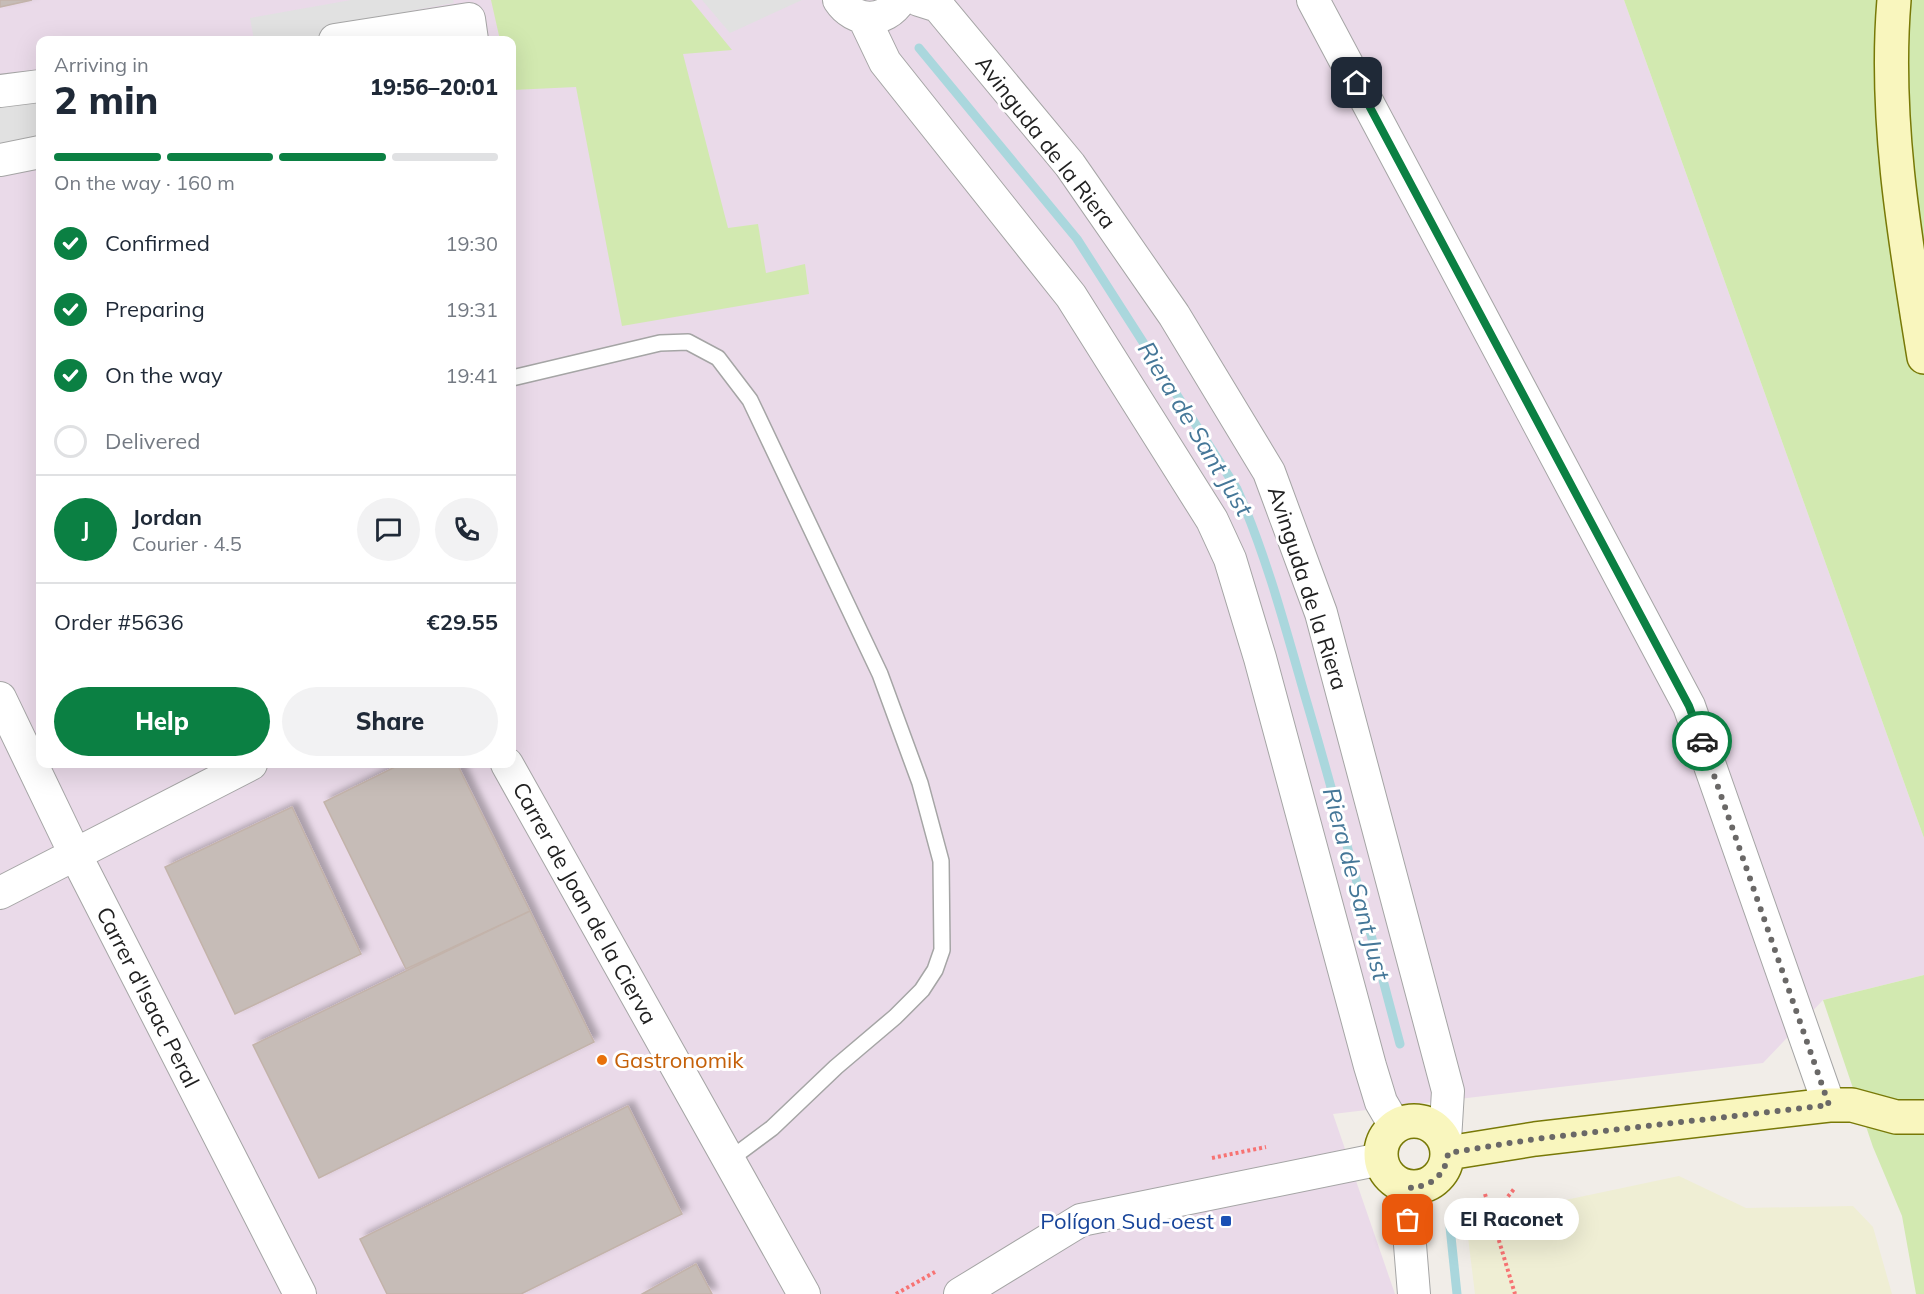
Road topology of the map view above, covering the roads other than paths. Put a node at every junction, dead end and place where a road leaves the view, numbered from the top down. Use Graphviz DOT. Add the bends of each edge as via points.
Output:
graph roads {
  1 [pos="839,0"];
  2 [pos="900,0"];
  3 [pos="919,0"];
  4 [pos="1313,0"];
  5 [pos="1894,0"];
  6 [pos="864,18"];
  7 [pos="361,36"];
  8 [pos="471,36"];
  9 [pos="36,86"];
  10 [pos="0,91"];
  11 [pos="36,153"];
  12 [pos="0,160"];
  13 [pos="1924,357"];
  14 [pos="516,377"];
  15 [pos="0,698"];
  16 [pos="243,768"];
  17 [pos="509,768"];
  18 [pos="75,854"];
  19 [pos="0,893"];
  20 [pos="1829,1105"];
  21 [pos="1924,1117"];
  22 [pos="1395,1126"];
  23 [pos="1446,1146"];
  24 [pos="1381,1159"];
  25 [pos="729,1160"];
  26 [pos="1411,1187"];
  27 [pos="300,1294"];
  28 [pos="804,1294"];
  29 [pos="960,1294"];
  30 [pos="1414,1294"];
  1 -- 6 [label="street" via="849,11"];
  2 -- 6 [label="street" via="886,14"];
  3 -- 23 [label="street, Avinguda de la Riera" via="938,6 1070,165 1174,315 1269,472 1321,613 1363,762 1448,1090"];
  4 -- 20 [label="street" via="1689,706"];
  5 -- 13 [label="street" via="1894,118 1909,262"];
  6 -- 22 [label="street" via="885,62 1071,296 1212,520 1230,559 1260,658 1370,1066 1381,1102"];
  7 -- 8 [label="street" via="469,19"];
  9 -- 10 [label="street"];
  11 -- 12 [label="street"];
  14 -- 25 [label="lane" via="660,343 688,342 718,358 750,400 770,442 880,674 920,783 941,861 942,950 936,970 895,1017 772,1128"];
  15 -- 18 [label="street, Carrer d'Isaac Peral"];
  16 -- 18 [label="street"];
  17 -- 25 [label="street, Carrer de Joan de la Cierva"];
  18 -- 19 [label="street"];
  18 -- 27 [label="street, Carrer d'Isaac Peral"];
  20 -- 21 [label="street" via="1852,1106 1896,1117"];
  20 -- 23 [label="street"];
  22 -- 23 [label="street" via="1423,1121 1432,1125"];
  22 -- 24 [label="street" via="1383,1140"];
  23 -- 26 [label="street" via="1445,1167 1437,1178 1425,1186"];
  24 -- 26 [label="street" via="1394,1181"];
  24 -- 29 [label="street" via="1081,1220"];
  25 -- 28 [label="street, Carrer de Joan de la Cierva"];
  26 -- 30 [label="street" via="1408,1220"];
}
